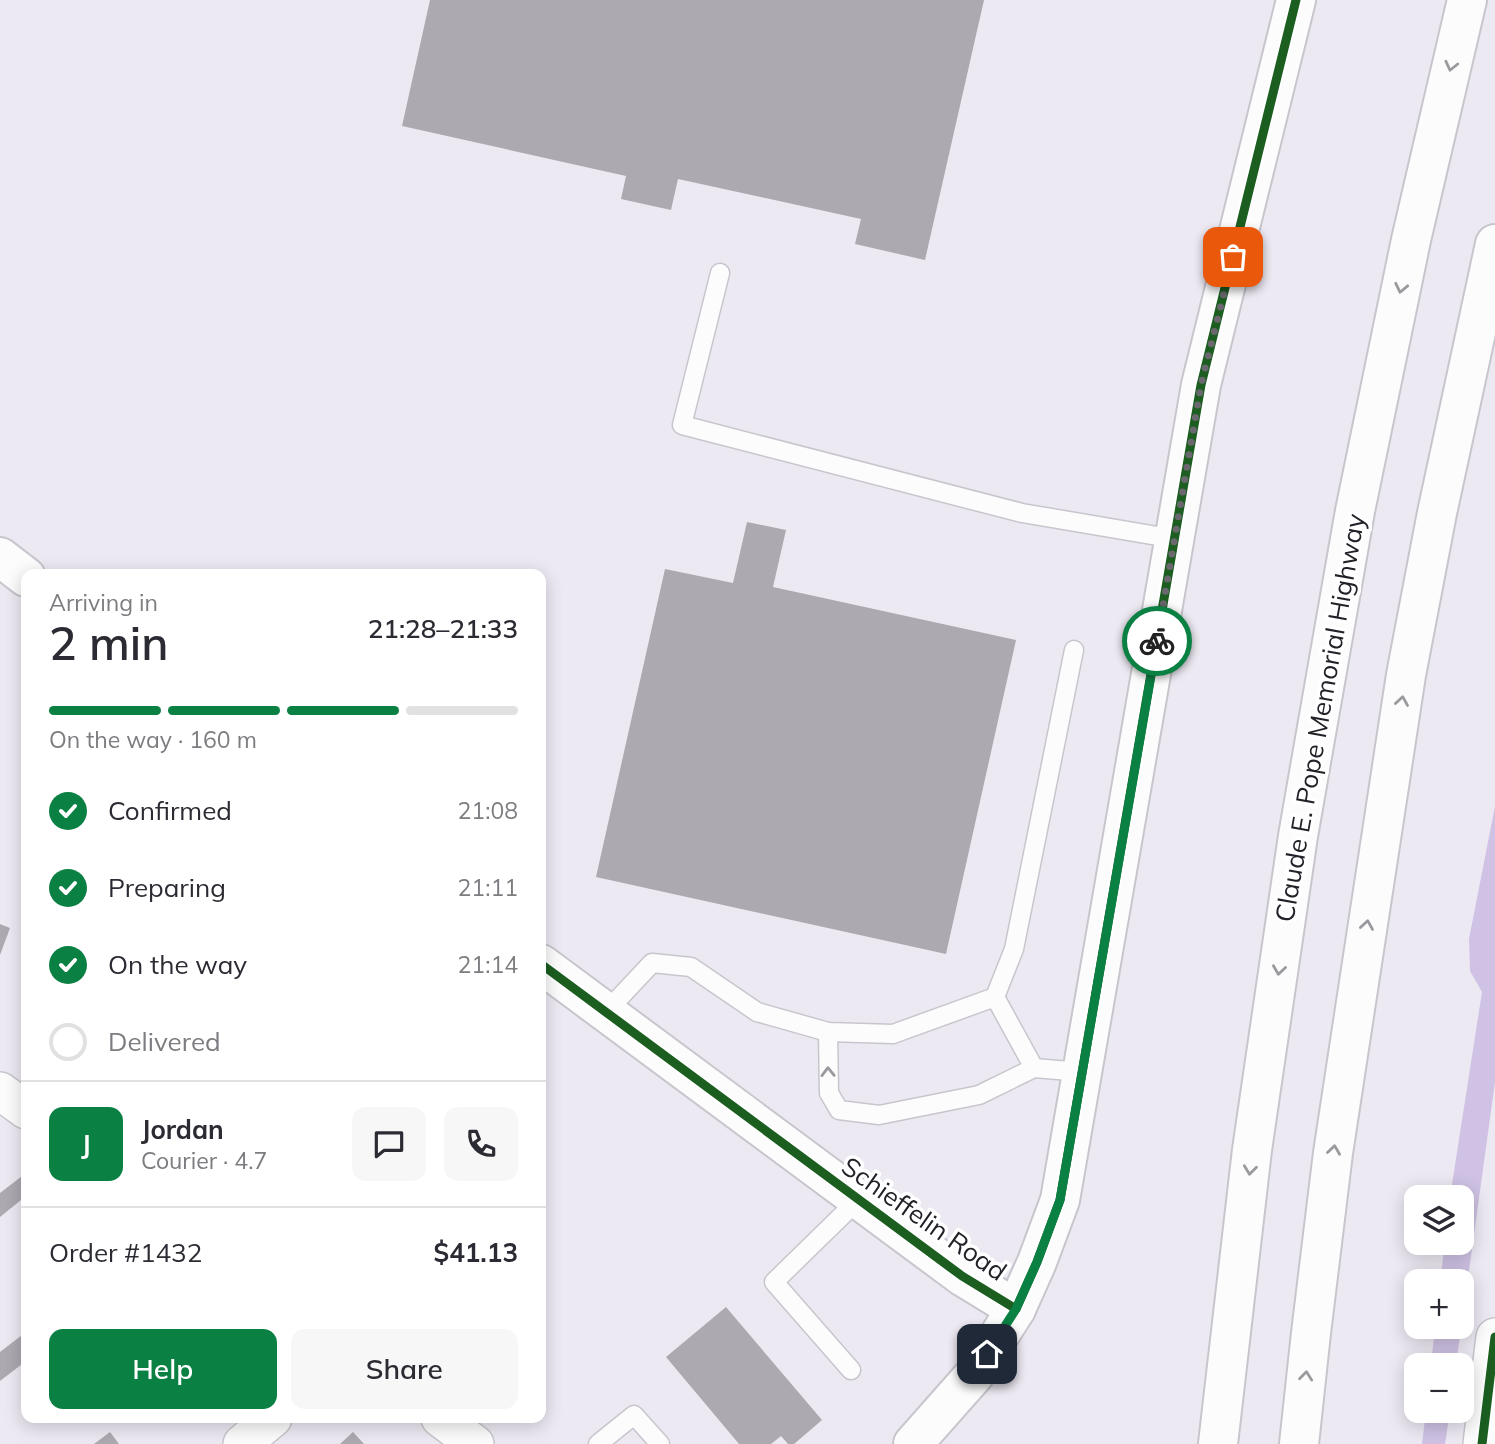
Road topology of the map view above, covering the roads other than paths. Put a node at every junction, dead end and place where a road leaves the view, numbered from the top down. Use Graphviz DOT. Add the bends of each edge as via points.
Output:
graph roads {
  1 [pos="1296,0"];
  2 [pos="1467,0"];
  3 [pos="1495,244"];
  4 [pos="720,273"];
  5 [pos="1175,539"];
  6 [pos="0,557"];
  7 [pos="21,573"];
  8 [pos="1074,650"];
  9 [pos="546,968"];
  10 [pos="995,997"];
  11 [pos="606,1012"];
  12 [pos="828,1032"];
  13 [pos="1034,1068"];
  14 [pos="1083,1072"];
  15 [pos="0,1091"];
  16 [pos="21,1106"];
  17 [pos="859,1199"];
  18 [pos="1016,1309"];
  19 [pos="1495,1337"];
  20 [pos="851,1370"];
  21 [pos="1225,1379"];
  22 [pos="267,1423"];
  23 [pos="447,1423"];
  24 [pos="242,1444"];
  25 [pos="475,1444"];
  26 [pos="598,1444"];
  27 [pos="660,1444"];
  28 [pos="913,1444"];
  29 [pos="1208,1444"];
  30 [pos="1218,1444"];
  31 [pos="1299,1444"];
  32 [pos="1482,1444"];
  1 -- 5 [label="main road, Schieffelin Road" via="1201,385"];
  2 -- 21 [label="main road, Claude E. Pope Memorial Highway, one-way" via="1411,240 1353,524 1298,836 1252,1150"];
  31 -- 3 [label="main road, one-way" via="1333,1153 1406,675"];
  4 -- 5 [label="lane" via="682,425 1022,513"];
  5 -- 14 [label="main road, Schieffelin Road"];
  6 -- 7 [label="main road"];
  8 -- 10 [label="lane" via="1014,949"];
  9 -- 11 [label="main road, Schieffelin Road"];
  10 -- 12 [label="lane" via="892,1034"];
  10 -- 13 [label="lane"];
  11 -- 12 [label="lane" via="652,963 691,967 757,1012"];
  11 -- 17 [label="main road, Schieffelin Road"];
  13 -- 12 [label="lane, one-way" via="979,1095 879,1115 839,1110 829,1093"];
  13 -- 14 [label="lane"];
  14 -- 18 [label="main road, Schieffelin Road" via="1060,1200"];
  15 -- 16 [label="street"];
  17 -- 18 [label="main road, Schieffelin Road" via="962,1276"];
  17 -- 20 [label="lane" via="774,1282"];
  18 -- 28 [label="main road" via="974,1375"];
  19 -- 32 [label="street"];
  21 -- 29 [label="main road"];
  21 -- 30 [label="main road, Claude E. Pope Memorial Highway"];
  22 -- 24 [label="street"];
  23 -- 25 [label="street"];
  26 -- 27 [label="lane" via="634,1415"];
}
